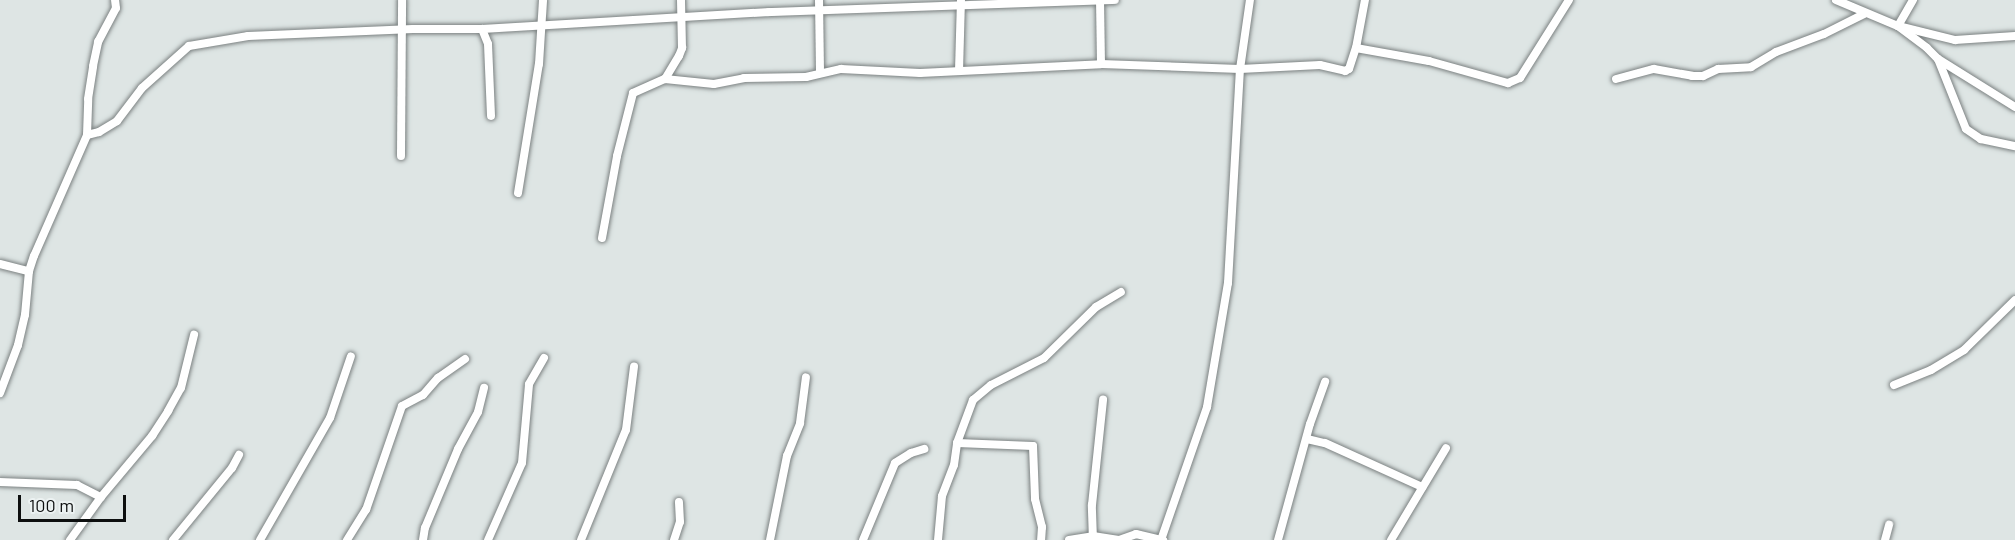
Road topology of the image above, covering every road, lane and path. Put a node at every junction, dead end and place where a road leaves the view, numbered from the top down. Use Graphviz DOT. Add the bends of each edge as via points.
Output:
graph roads {
  1 [pos="115,0"];
  2 [pos="402,0"];
  3 [pos="543,0"];
  4 [pos="681,0"];
  5 [pos="819,0"];
  6 [pos="1115,0"];
  7 [pos="1250,0"];
  8 [pos="1365,0"];
  9 [pos="1569,0"];
  10 [pos="1836,0"];
  11 [pos="1913,0"];
  12 [pos="1100,1"];
  13 [pos="961,2"];
  14 [pos="819,10"];
  15 [pos="1864,14"];
  16 [pos="680,17"];
  17 [pos="540,24"];
  18 [pos="1898,26"];
  19 [pos="482,28"];
  20 [pos="401,30"];
  21 [pos="2015,36"];
  22 [pos="1356,48"];
  23 [pos="1938,59"];
  24 [pos="1101,64"];
  25 [pos="1240,69"];
  26 [pos="959,71"];
  27 [pos="820,73"];
  28 [pos="1616,79"];
  29 [pos="665,80"];
  30 [pos="2015,107"];
  31 [pos="491,116"];
  32 [pos="87,135"];
  33 [pos="2015,146"];
  34 [pos="401,156"];
  35 [pos="518,193"];
  36 [pos="602,238"];
  37 [pos="0,264"];
  38 [pos="29,271"];
  39 [pos="1121,292"];
  40 [pos="2015,300"];
  41 [pos="194,335"];
  42 [pos="351,356"];
  43 [pos="544,358"];
  44 [pos="465,359"];
  45 [pos="634,367"];
  46 [pos="806,377"];
  47 [pos="1325,382"];
  48 [pos="1894,386"];
  49 [pos="484,388"];
  50 [pos="0,393"];
  51 [pos="1103,400"];
  52 [pos="1307,439"];
  53 [pos="957,443"];
  54 [pos="1446,448"];
  55 [pos="924,449"];
  56 [pos="239,455"];
  57 [pos="0,482"];
  58 [pos="1422,487"];
  59 [pos="100,497"];
  60 [pos="679,502"];
  61 [pos="1889,525"];
  62 [pos="1093,538"];
  63 [pos="70,540"];
  64 [pos="173,540"];
  65 [pos="260,540"];
  66 [pos="347,540"];
  67 [pos="423,540"];
  68 [pos="488,540"];
  69 [pos="581,540"];
  70 [pos="674,540"];
  71 [pos="770,540"];
  72 [pos="863,540"];
  73 [pos="938,540"];
  74 [pos="1041,540"];
  75 [pos="1069,540"];
  76 [pos="1162,540"];
  77 [pos="1278,540"];
  78 [pos="1391,540"];
  79 [pos="1885,540"];
  1 -- 32 [label="street" via="116,8 98,42 93,66"];
  2 -- 20 [label="street"];
  3 -- 17 [label="street"];
  4 -- 16 [label="street"];
  5 -- 14 [label="street"];
  6 -- 12 [label="street"];
  7 -- 25 [label="street"];
  8 -- 22 [label="street"];
  9 -- 22 [label="street" via="1520,78 1508,83 1429,61"];
  10 -- 15 [label="street"];
  11 -- 18 [label="street"];
  12 -- 13 [label="street"];
  12 -- 24 [label="street"];
  13 -- 14 [label="street"];
  13 -- 26 [label="street"];
  14 -- 16 [label="street"];
  14 -- 27 [label="street"];
  15 -- 18 [label="street"];
  15 -- 28 [label="street" via="1751,67 1692,76 1654,69"];
  16 -- 17 [label="street"];
  16 -- 29 [label="street" via="682,48"];
  17 -- 19 [label="street"];
  17 -- 35 [label="street" via="539,64"];
  18 -- 21 [label="street" via="1955,40"];
  18 -- 23 [label="street"];
  19 -- 20 [label="street"];
  19 -- 31 [label="street" via="488,44"];
  20 -- 32 [label="street" via="248,36 189,46 142,88 117,121"];
  20 -- 34 [label="street"];
  22 -- 25 [label="street" via="1345,71 1320,65"];
  23 -- 30 [label="street"];
  23 -- 33 [label="street" via="1966,129 1981,139"];
  24 -- 25 [label="street"];
  24 -- 26 [label="street"];
  25 -- 76 [label="street" via="1228,283 1209,395"];
  26 -- 27 [label="street" via="841,69"];
  27 -- 29 [label="street" via="714,84"];
  29 -- 36 [label="street" via="633,93"];
  32 -- 38 [label="street"];
  37 -- 38 [label="street"];
  38 -- 50 [label="street" via="18,345"];
  39 -- 53 [label="street" via="1096,307 1044,358 991,385 973,400"];
  40 -- 48 [label="street" via="1965,350"];
  41 -- 59 [label="street" via="181,388 168,411"];
  42 -- 65 [label="street" via="330,418"];
  43 -- 68 [label="street" via="529,384 522,463"];
  44 -- 66 [label="street" via="438,378 423,396 402,406 366,510"];
  45 -- 69 [label="street" via="626,430"];
  46 -- 71 [label="street" via="800,423 787,456"];
  47 -- 52 [label="street"];
  49 -- 67 [label="street" via="478,412 458,449"];
  51 -- 62 [label="street" via="1092,505"];
  52 -- 58 [label="street" via="1325,443"];
  52 -- 77 [label="street"];
  53 -- 73 [label="street" via="954,465 942,496"];
  53 -- 74 [label="street" via="1033,446"];
  54 -- 58 [label="street"];
  55 -- 72 [label="street" via="895,464"];
  56 -- 64 [label="street"];
  57 -- 59 [label="street" via="77,485"];
  58 -- 78 [label="street"];
  59 -- 63 [label="street"];
  60 -- 70 [label="street" via="680,522"];
  61 -- 79 [label="street"];
  62 -- 75 [label="street"];
  62 -- 76 [label="street" via="1119,540 1136,534"];
}
